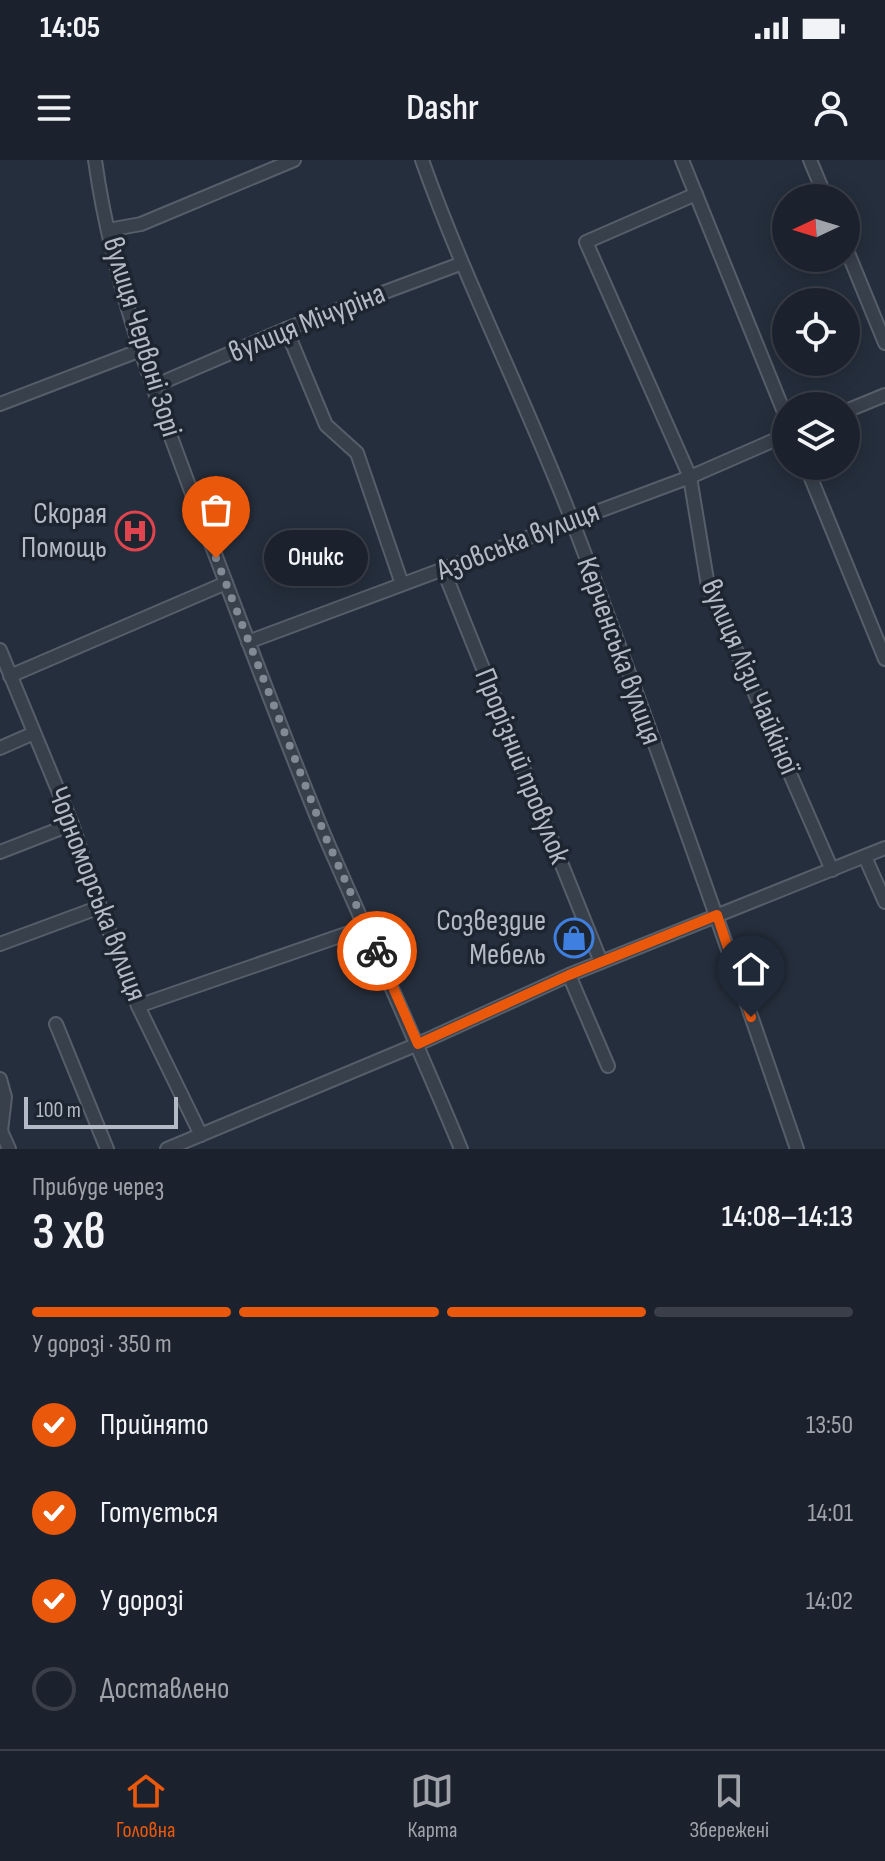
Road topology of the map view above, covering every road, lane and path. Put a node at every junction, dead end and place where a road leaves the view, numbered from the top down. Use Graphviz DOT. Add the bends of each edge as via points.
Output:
graph roads {
  1 [pos="95,160"];
  2 [pos="294,160"];
  3 [pos="422,160"];
  4 [pos="682,160"];
  5 [pos="810,160"];
  6 [pos="820,184"];
  7 [pos="696,194"];
  8 [pos="108,230"];
  9 [pos="460,264"];
  10 [pos="856,272"];
  11 [pos="286,329"];
  12 [pos="885,343"];
  13 [pos="141,350"];
  14 [pos="154,386"];
  15 [pos="776,392"];
  16 [pos="885,395"];
  17 [pos="0,404"];
  18 [pos="860,405"];
  19 [pos="772,441"];
  20 [pos="690,477"];
  21 [pos="812,480"];
  22 [pos="571,520"];
  23 [pos="443,569"];
  24 [pos="226,583"];
  25 [pos="402,584"];
  26 [pos="248,642"];
  27 [pos="0,650"];
  28 [pos="885,659"];
  29 [pos="10,676"];
  30 [pos="34,733"];
  31 [pos="0,748"];
  32 [pos="72,824"];
  33 [pos="885,848"];
  34 [pos="0,852"];
  35 [pos="865,857"];
  36 [pos="832,870"];
  37 [pos="885,902"];
  38 [pos="100,907"];
  39 [pos="717,915"];
  40 [pos="366,927"];
  41 [pos="0,944"];
  42 [pos="601,962"];
  43 [pos="569,975"];
  44 [pos="138,1006"];
  45 [pos="56,1024"];
  46 [pos="418,1044"];
  47 [pos="608,1066"];
  48 [pos="0,1079"];
  49 [pos="201,1135"];
  50 [pos="9,1149"];
  51 [pos="107,1149"];
  52 [pos="167,1149"];
  53 [pos="461,1149"];
  54 [pos="797,1149"];
  1 -- 8 [label="street, вулиця Червоні Зорі"];
  2 -- 8 [label="street" via="141,224"];
  3 -- 9 [label="street, Керченська вулиця"];
  4 -- 7 [label="street"];
  5 -- 6 [label="street"];
  7 -- 15 [label="street"];
  7 -- 20 [label="street, вулиця Лізи Чайкіної" via="586,242"];
  8 -- 13 [label="street, вулиця Червоні Зорі"];
  9 -- 11 [label="street, вулиця Мічуріна"];
  9 -- 22 [label="street, Керченська вулиця"];
  10 -- 12 [label="street"];
  11 -- 14 [label="street, вулиця Мічуріна"];
  11 -- 25 [label="street" via="326,425 357,453"];
  13 -- 14 [label="street, вулиця Червоні Зорі"];
  13 -- 17 [label="street"];
  14 -- 24 [label="street, вулиця Червоні Зорі"];
  16 -- 18 [label="street"];
  19 -- 20 [label="street, Азовська вулиця"];
  20 -- 22 [label="street, Азовська вулиця"];
  20 -- 36 [label="street, вулиця Лізи Чайкіної" via="708,586"];
  21 -- 28 [label="street"];
  22 -- 23 [label="street, Азовська вулиця"];
  22 -- 39 [label="street, Керченська вулиця"];
  23 -- 25 [label="street, Азовська вулиця"];
  23 -- 42 [label="street, Прорізний провулок"];
  24 -- 26 [label="street, вулиця Червоні Зорі"];
  24 -- 29 [label="street"];
  25 -- 26 [label="street, Азовська вулиця"];
  26 -- 40 [label="street, вулиця Червоні Зорі"];
  27 -- 29 [label="street, Чорноморська вулиця"];
  29 -- 30 [label="street, Чорноморська вулиця"];
  30 -- 31 [label="street"];
  30 -- 32 [label="street, Чорноморська вулиця"];
  32 -- 34 [label="street"];
  32 -- 38 [label="street, Чорноморська вулиця"];
  33 -- 35 [label="street"];
  35 -- 36 [label="street"];
  35 -- 37 [label="street"];
  36 -- 39 [label="street"];
  38 -- 41 [label="street"];
  38 -- 44 [label="street, Чорноморська вулиця"];
  39 -- 42 [label="street"];
  39 -- 54 [label="street, Керченська вулиця"];
  40 -- 44 [label="street"];
  40 -- 46 [label="street, вулиця Червоні Зорі"];
  42 -- 43 [label="street"];
  43 -- 46 [label="street"];
  43 -- 47 [label="street"];
  44 -- 49 [label="street, Чорноморська вулиця"];
  45 -- 51 [label="street"];
  46 -- 49 [label="street"];
  46 -- 53 [label="street, вулиця Червоні Зорі"];
  48 -- 50 [label="street" via="5,1097 1,1131"];
  49 -- 52 [label="street"];
}
